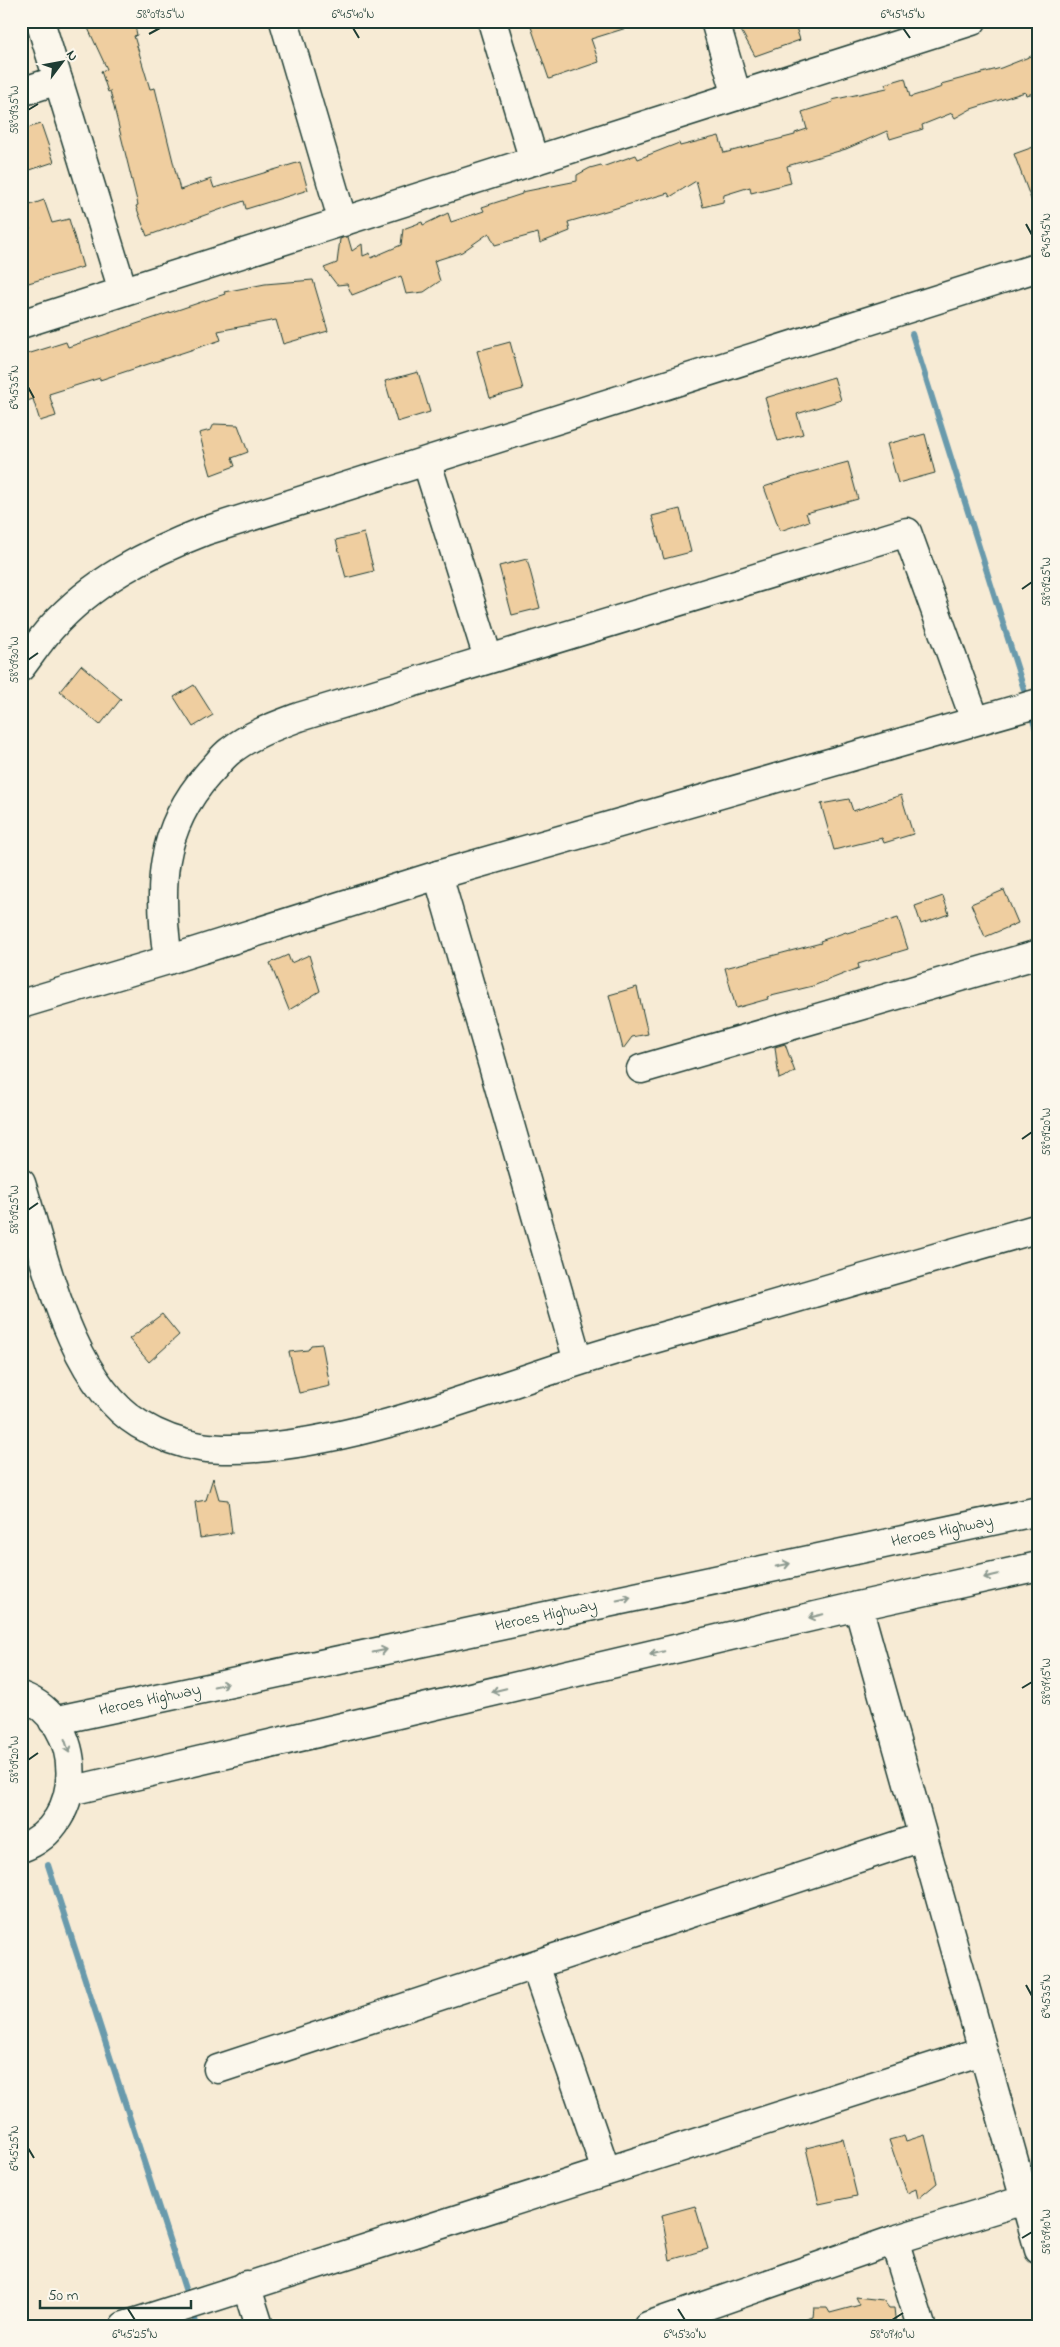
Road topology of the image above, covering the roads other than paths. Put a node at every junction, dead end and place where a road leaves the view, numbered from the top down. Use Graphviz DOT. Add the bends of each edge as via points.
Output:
graph roads {
  1 [pos="40,21"];
  2 [pos="284,21"];
  3 [pos="492,21"];
  4 [pos="715,21"];
  5 [pos="964,22"];
  6 [pos="58,80"];
  7 [pos="21,92"];
  8 [pos="737,96"];
  9 [pos="534,161"];
  10 [pos="342,222"];
  11 [pos="1039,267"];
  12 [pos="123,291"];
  13 [pos="21,324"];
  14 [pos="427,463"];
  15 [pos="488,658"];
  16 [pos="21,667"];
  17 [pos="1039,703"];
  18 [pos="975,720"];
  19 [pos="438,875"];
  20 [pos="1039,954"];
  21 [pos="168,960"];
  22 [pos="21,1004"];
  23 [pos="640,1069"];
  24 [pos="21,1183"];
  25 [pos="1039,1228"];
  26 [pos="578,1361"];
  27 [pos="1039,1511"];
  28 [pos="1039,1566"];
  29 [pos="858,1606"];
  30 [pos="22,1694"];
  31 [pos="53,1720"];
  32 [pos="70,1791"];
  33 [pos="922,1837"];
  34 [pos="21,1848"];
  35 [pos="535,1964"];
  36 [pos="982,2051"];
  37 [pos="218,2070"];
  38 [pos="606,2171"];
  39 [pos="1024,2203"];
  40 [pos="894,2240"];
  41 [pos="1039,2250"];
  42 [pos="235,2289"];
  43 [pos="124,2326"];
  44 [pos="259,2326"];
  45 [pos="648,2326"];
  46 [pos="921,2326"];
  1 -- 6 [label="street"];
  2 -- 10 [label="street"];
  3 -- 9 [label="street"];
  4 -- 8 [label="street"];
  5 -- 8 [label="street"];
  6 -- 7 [label="street"];
  6 -- 12 [label="street"];
  8 -- 9 [label="street"];
  9 -- 10 [label="street"];
  10 -- 12 [label="street"];
  11 -- 14 [label="street"];
  12 -- 13 [label="street"];
  14 -- 15 [label="street"];
  14 -- 16 [label="street" via="205,531 163,548 92,589 52,627"];
  15 -- 18 [label="street" via="907,532"];
  15 -- 21 [label="street" via="298,716 229,751 194,790 178,819 168,852 162,883 162,917"];
  17 -- 18 [label="street"];
  18 -- 19 [label="street"];
  19 -- 21 [label="street"];
  19 -- 26 [label="street"];
  20 -- 23 [label="street"];
  21 -- 22 [label="street"];
  24 -- 26 [label="street" via="68,1331 83,1361 111,1400 136,1422 166,1438 206,1450 265,1448 332,1438 466,1400"];
  25 -- 26 [label="street"];
  31 -- 27 [label="street, Heroes Highway, one-way"];
  28 -- 29 [label="street, one-way"];
  29 -- 32 [label="street, one-way"];
  29 -- 33 [label="street"];
  30 -- 31 [label="street"];
  31 -- 32 [label="street, one-way" via="64,1736 70,1754"];
  32 -- 34 [label="street" via="54,1824 41,1837"];
  33 -- 35 [label="street"];
  33 -- 36 [label="street"];
  35 -- 37 [label="street"];
  35 -- 38 [label="street"];
  36 -- 38 [label="street"];
  36 -- 39 [label="street"];
  38 -- 42 [label="street"];
  39 -- 40 [label="street" via="1011,2204"];
  39 -- 41 [label="street"];
  40 -- 45 [label="street"];
  40 -- 46 [label="street"];
  42 -- 43 [label="street"];
  42 -- 44 [label="street"];
}
